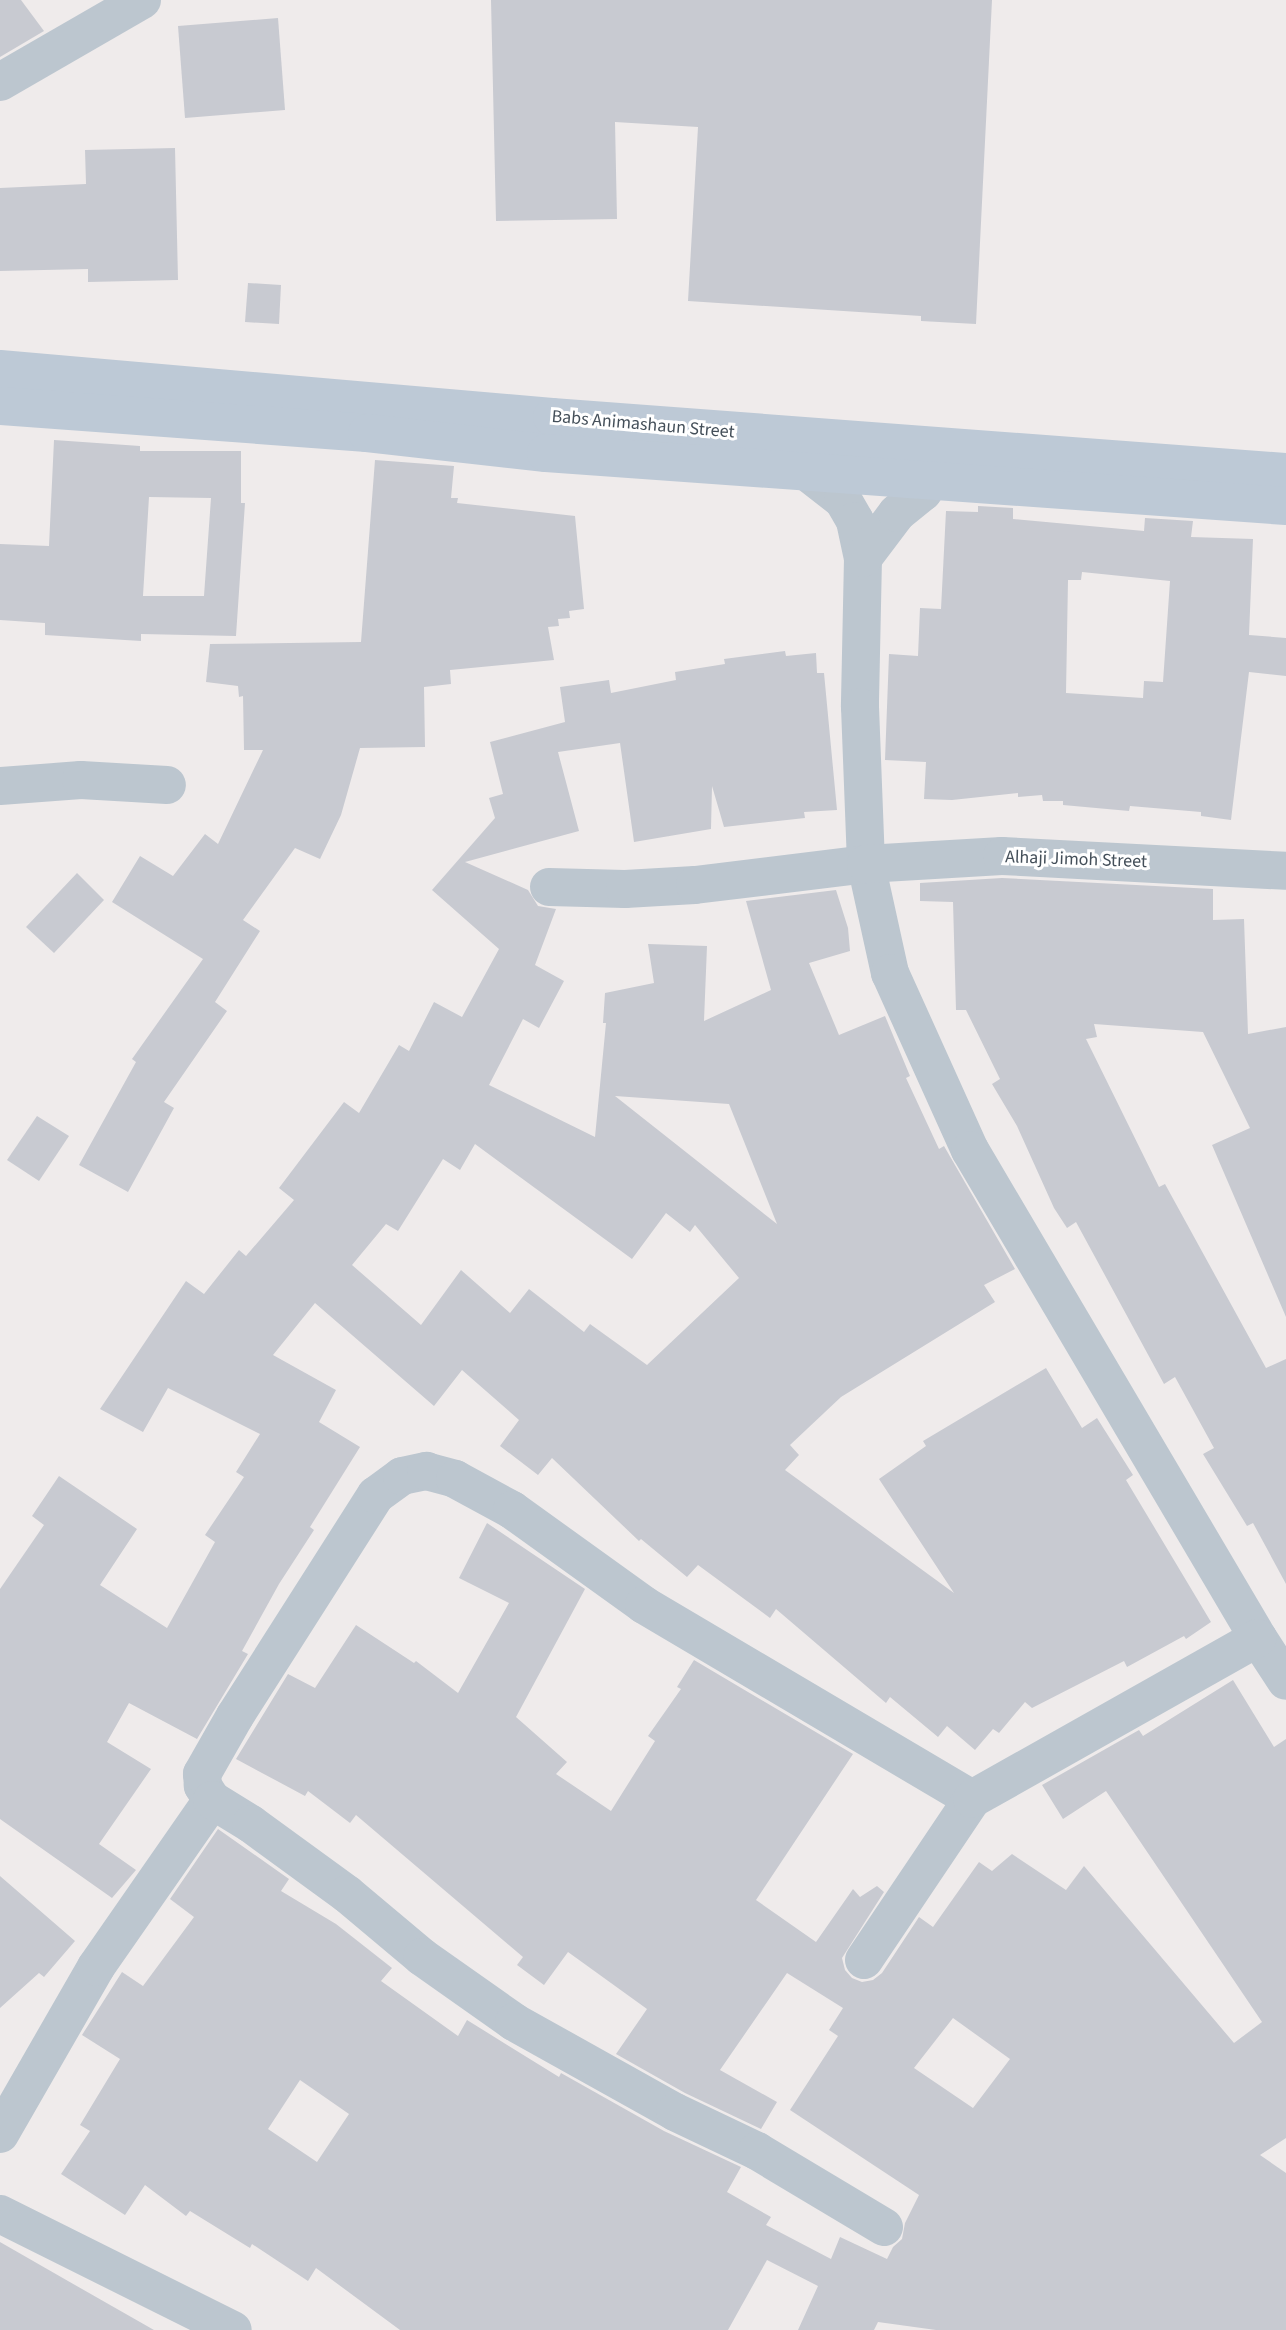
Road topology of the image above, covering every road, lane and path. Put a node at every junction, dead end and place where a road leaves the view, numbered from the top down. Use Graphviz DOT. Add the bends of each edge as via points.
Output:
graph roads {
  1 [pos="142,0"];
  2 [pos="0,82"];
  3 [pos="0,369"];
  4 [pos="0,406"];
  5 [pos="807,472"];
  6 [pos="1286,472"];
  7 [pos="932,479"];
  8 [pos="1286,506"];
  9 [pos="863,558"];
  10 [pos="167,785"];
  11 [pos="0,786"];
  12 [pos="866,864"];
  13 [pos="1286,871"];
  14 [pos="549,887"];
  15 [pos="1258,1638"];
  16 [pos="1286,1681"];
  17 [pos="972,1799"];
  18 [pos="212,1800"];
  19 [pos="864,1960"];
  20 [pos="0,2134"];
  21 [pos="0,2214"];
  22 [pos="884,2227"];
  23 [pos="233,2330"];
  1 -- 2 [label="street"];
  3 -- 6 [label="main road, Babs Animashaun Street" via="552,418"];
  4 -- 5 [label="main road, Babs Animashaun Street" via="216,420 546,453"];
  5 -- 7 [label="main road, Babs Animashaun Street"];
  5 -- 9 [label="street" via="843,500 855,522"];
  7 -- 8 [label="main road, Babs Animashaun Street"];
  7 -- 9 [label="street" via="897,513"];
  9 -- 12 [label="street" via="859,707"];
  10 -- 11 [label="street" via="81,780"];
  12 -- 13 [label="street, Alhaji Jimoh Street" via="1002,856"];
  12 -- 14 [label="street, Alhaji Jimoh Street" via="695,885"];
  12 -- 15 [label="street" via="890,972 970,1150"];
  15 -- 16 [label="street"];
  15 -- 17 [label="street"];
  17 -- 18 [label="street" via="644,1605 512,1510 455,1479 426,1471 402,1476 376,1495 202,1774"];
  17 -- 19 [label="street"];
  18 -- 20 [label="street" via="96,1968"];
  18 -- 22 [label="street" via="347,1894 422,1957 514,2022 675,2112 757,2151"];
  21 -- 23 [label="street"];
}
